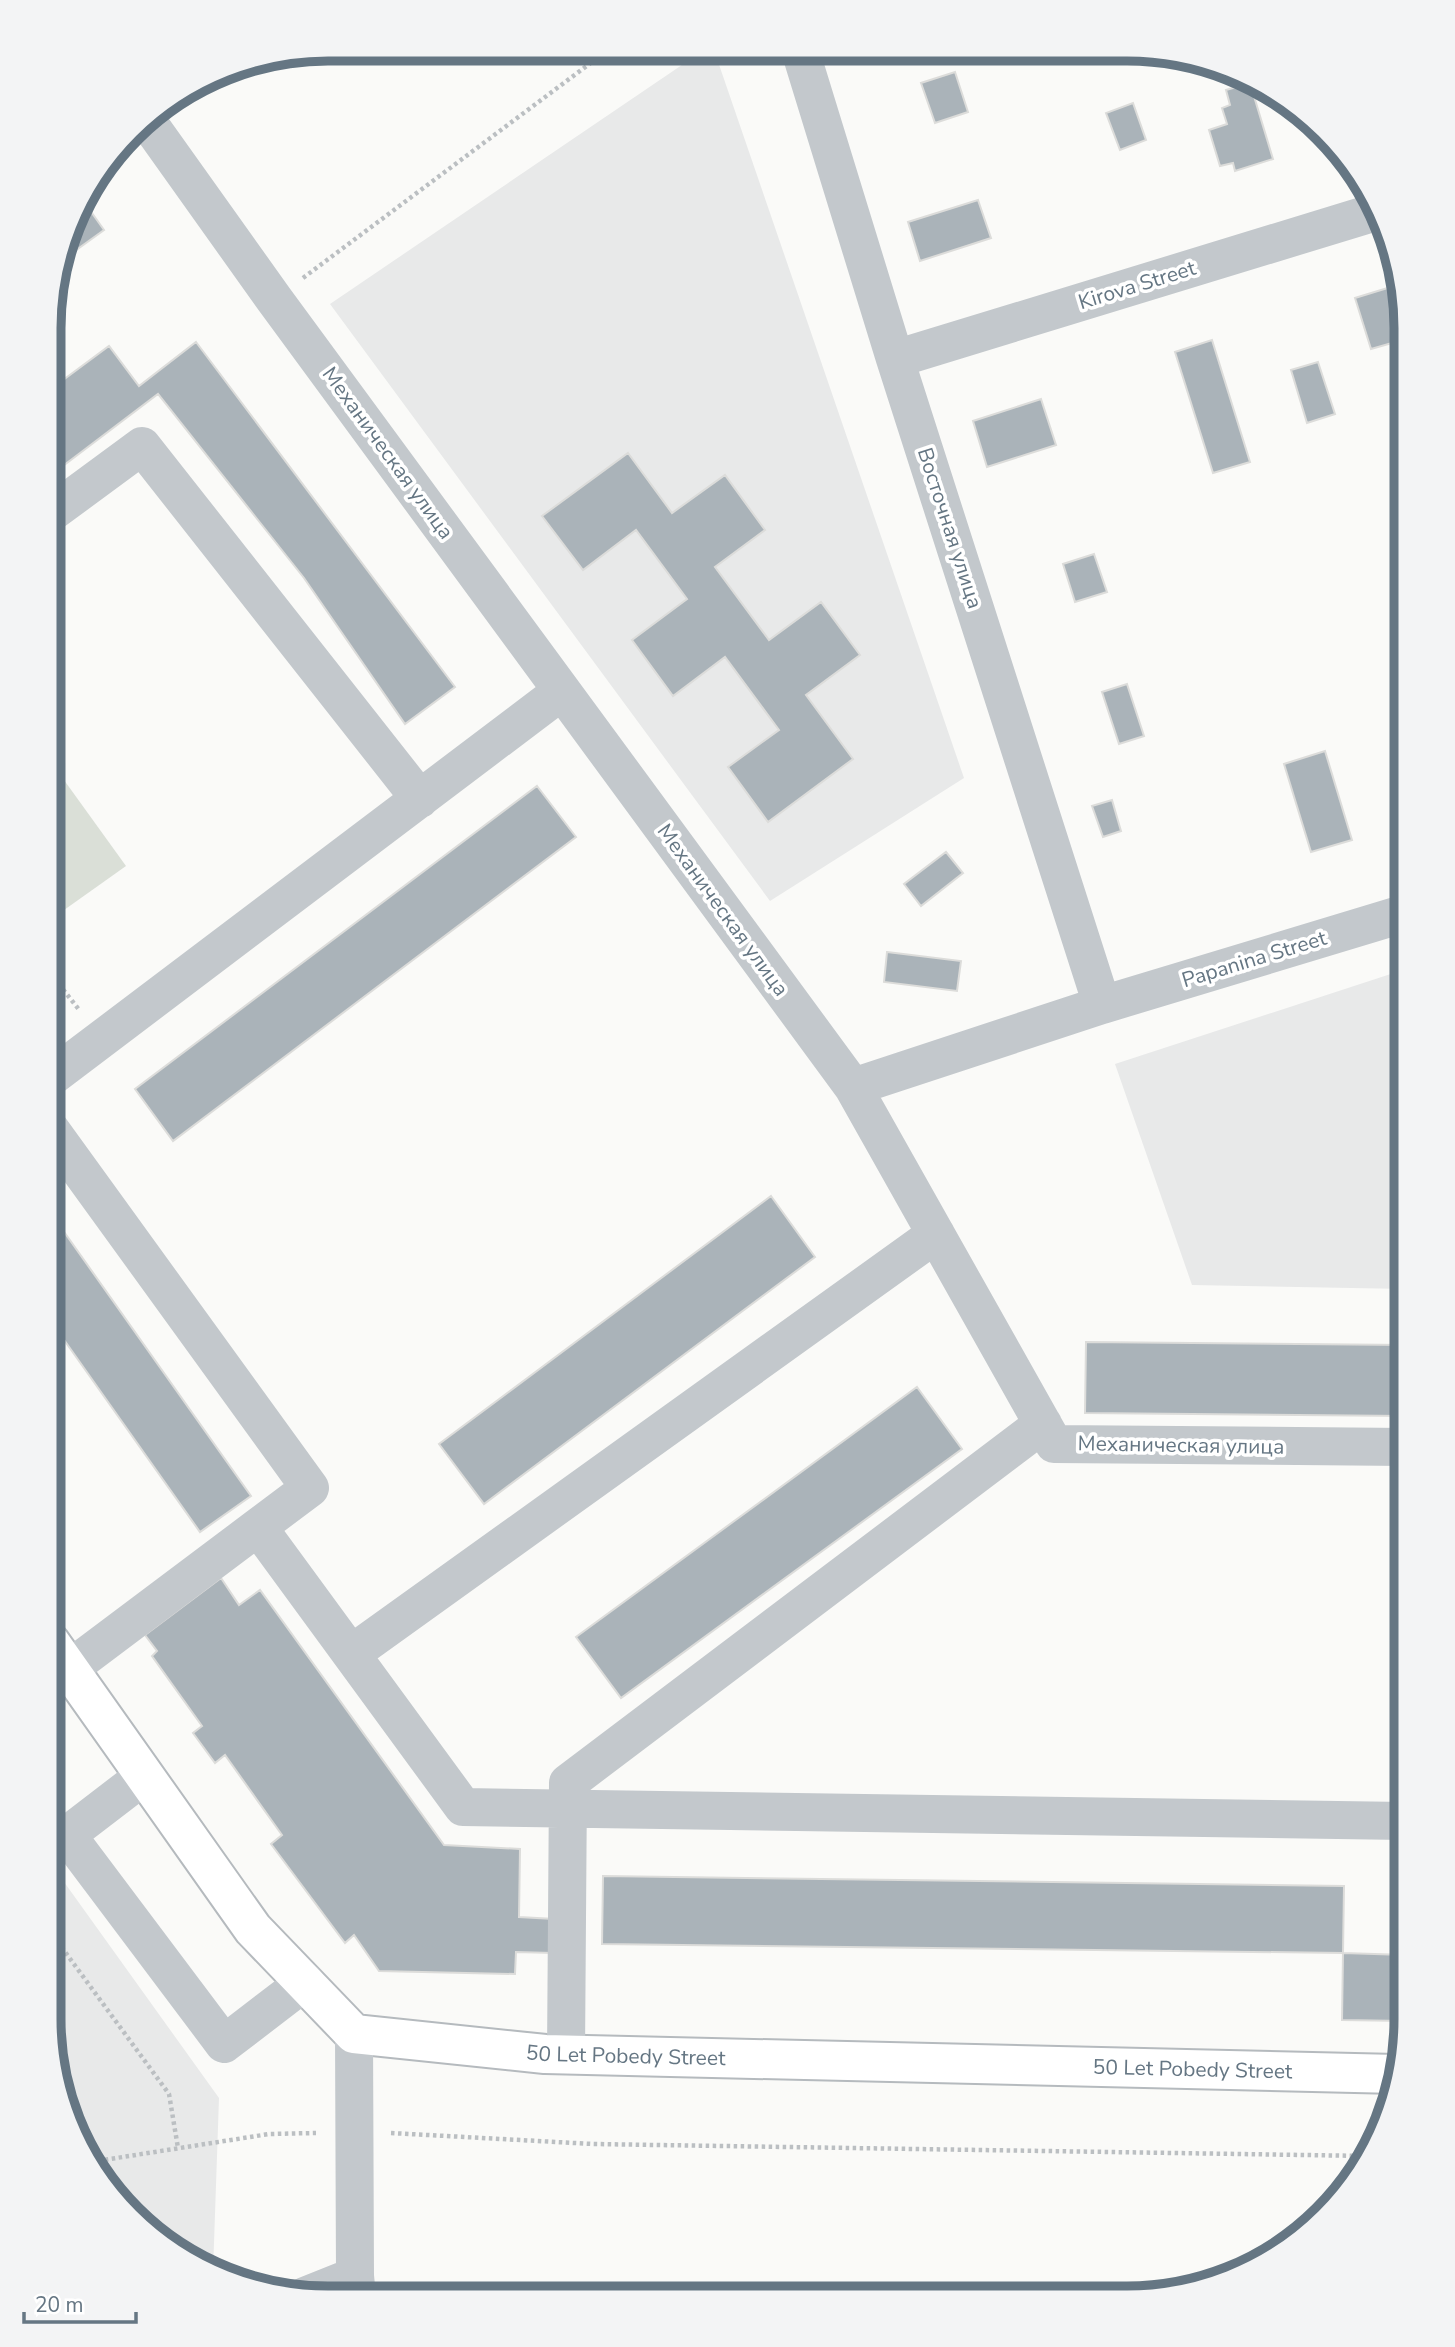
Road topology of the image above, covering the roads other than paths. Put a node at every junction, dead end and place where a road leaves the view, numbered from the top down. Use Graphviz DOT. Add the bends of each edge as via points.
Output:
graph roads {
  1 [pos="803,61"];
  2 [pos="152,127"];
  3 [pos="1368,214"];
  4 [pos="895,359"];
  5 [pos="61,506"];
  6 [pos="562,691"];
  7 [pos="420,799"];
  8 [pos="1394,917"];
  9 [pos="1102,1005"];
  10 [pos="61,1070"];
  11 [pos="853,1087"];
  12 [pos="61,1144"];
  13 [pos="936,1234"];
  14 [pos="1043,1424"];
  15 [pos="1394,1447"];
  16 [pos="258,1527"];
  17 [pos="61,1654"];
  18 [pos="351,1654"];
  19 [pos="61,1658"];
  20 [pos="144,1776"];
  21 [pos="568,1808"];
  22 [pos="1394,1821"];
  23 [pos="305,1982"];
  24 [pos="354,2034"];
  25 [pos="566,2054"];
  26 [pos="1388,2074"];
  27 [pos="356,2286"];
  1 -- 4 [label="street, Восточная улица"];
  2 -- 6 [label="street, Механическая улица"];
  3 -- 4 [label="street, Kirova Street"];
  4 -- 9 [label="street, Восточная улица"];
  5 -- 7 [label="street" via="142,446"];
  6 -- 7 [label="street"];
  6 -- 11 [label="street, Механическая улица"];
  7 -- 10 [label="street"];
  8 -- 9 [label="street, Papanina Street"];
  9 -- 11 [label="street, Papanina Street"];
  11 -- 13 [label="street, Механическая улица"];
  12 -- 16 [label="street" via="310,1488"];
  13 -- 14 [label="street, Механическая улица"];
  13 -- 18 [label="street"];
  14 -- 15 [label="street, Механическая улица" via="1054,1444"];
  14 -- 21 [label="street" via="568,1783"];
  16 -- 17 [label="street"];
  16 -- 18 [label="street"];
  18 -- 21 [label="street" via="463,1807"];
  19 -- 20 [label="main road"];
  20 -- 23 [label="main road" via="253,1929"];
  20 -- 23 [label="street" via="67,1835 223,2044"];
  21 -- 22 [label="street"];
  21 -- 25 [label="street"];
  23 -- 24 [label="main road"];
  24 -- 25 [label="main road, 50 Let Pobedy Street"];
  24 -- 27 [label="street"];
  25 -- 26 [label="main road, 50 Let Pobedy Street"];
}
